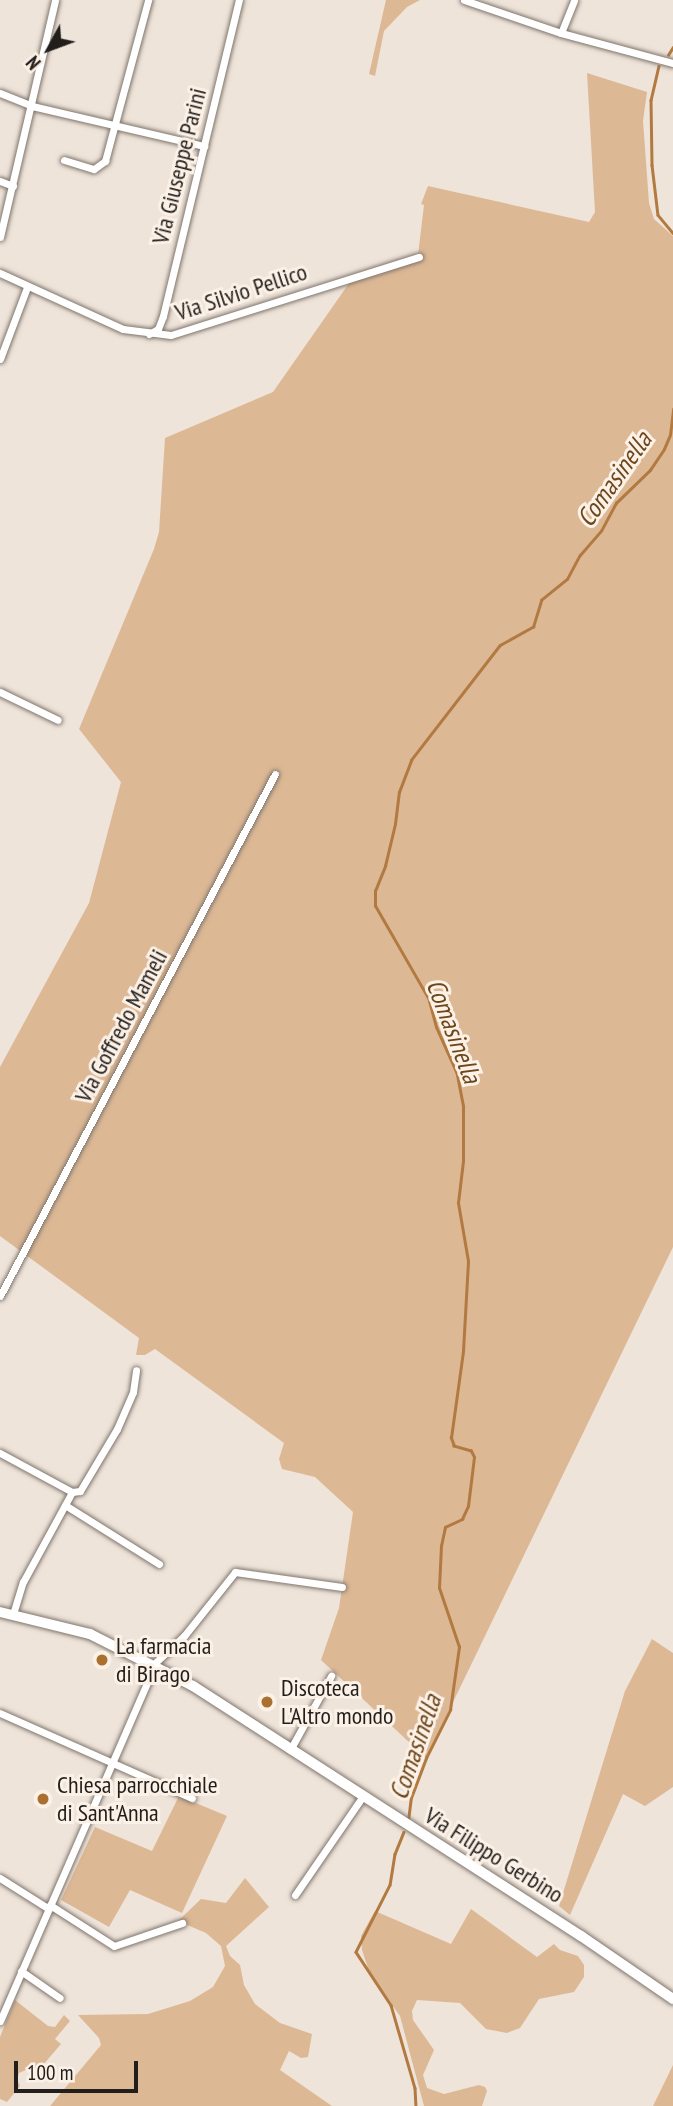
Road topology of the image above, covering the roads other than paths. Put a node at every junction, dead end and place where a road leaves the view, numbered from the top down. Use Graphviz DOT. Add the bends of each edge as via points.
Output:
graph roads {
  1 [pos="55,0"];
  2 [pos="148,0"];
  3 [pos="239,0"];
  4 [pos="464,0"];
  5 [pos="574,0"];
  6 [pos="561,33"];
  7 [pos="673,63"];
  8 [pos="0,93"];
  9 [pos="32,106"];
  10 [pos="115,125"];
  11 [pos="204,146"];
  12 [pos="64,160"];
  13 [pos="0,181"];
  14 [pos="13,187"];
  15 [pos="0,237"];
  16 [pos="419,257"];
  17 [pos="0,273"];
  18 [pos="27,287"];
  19 [pos="147,334"];
  20 [pos="0,359"];
  21 [pos="0,692"];
  22 [pos="58,720"];
  23 [pos="275,774"];
  24 [pos="0,1296"];
  25 [pos="136,1370"];
  26 [pos="0,1453"];
  27 [pos="72,1492"];
  28 [pos="65,1505"];
  29 [pos="159,1564"];
  30 [pos="342,1587"];
  31 [pos="0,1612"];
  32 [pos="13,1614"];
  33 [pos="154,1664"];
  34 [pos="331,1675"];
  35 [pos="0,1713"];
  36 [pos="290,1750"];
  37 [pos="111,1764"];
  38 [pos="363,1796"];
  39 [pos="192,1798"];
  40 [pos="0,1878"];
  41 [pos="295,1895"];
  42 [pos="49,1907"];
  43 [pos="182,1923"];
  44 [pos="22,1971"];
  45 [pos="60,1998"];
  46 [pos="673,1999"];
  47 [pos="0,2021"];
  1 -- 9 [label="street"];
  2 -- 10 [label="street"];
  3 -- 11 [label="street, Via Giuseppe Parini"];
  4 -- 6 [label="street"];
  5 -- 6 [label="street"];
  6 -- 7 [label="street"];
  8 -- 9 [label="street"];
  9 -- 10 [label="street"];
  9 -- 14 [label="street"];
  10 -- 11 [label="street"];
  10 -- 12 [label="street" via="101,167"];
  11 -- 19 [label="street, Via Giuseppe Parini" via="161,324"];
  13 -- 14 [label="street"];
  14 -- 15 [label="street"];
  16 -- 19 [label="street, Via Silvio Pellico" via="187,331"];
  17 -- 18 [label="street, Via Silvio Pellico"];
  18 -- 19 [label="street, Via Silvio Pellico" via="123,329"];
  18 -- 20 [label="street"];
  21 -- 22 [label="street"];
  23 -- 24 [label="street, Via Goffredo Mameli"];
  25 -- 27 [label="street" via="133,1392 117,1429 80,1491"];
  26 -- 27 [label="street"];
  27 -- 28 [label="street"];
  28 -- 29 [label="street"];
  28 -- 32 [label="street" via="23,1582"];
  30 -- 33 [label="street" via="235,1572 184,1636"];
  31 -- 32 [label="street, Via Filippo Gerbino"];
  32 -- 33 [label="street, Via Filippo Gerbino" via="90,1634"];
  33 -- 36 [label="street, Via Filippo Gerbino"];
  33 -- 37 [label="street"];
  34 -- 36 [label="street"];
  35 -- 37 [label="street"];
  36 -- 38 [label="street, Via Filippo Gerbino"];
  37 -- 39 [label="street"];
  37 -- 42 [label="street"];
  38 -- 41 [label="street"];
  38 -- 46 [label="street, Via Filippo Gerbino"];
  40 -- 42 [label="street"];
  42 -- 43 [label="street" via="114,1946"];
  42 -- 44 [label="street"];
  44 -- 45 [label="street"];
  44 -- 47 [label="street"];
}
